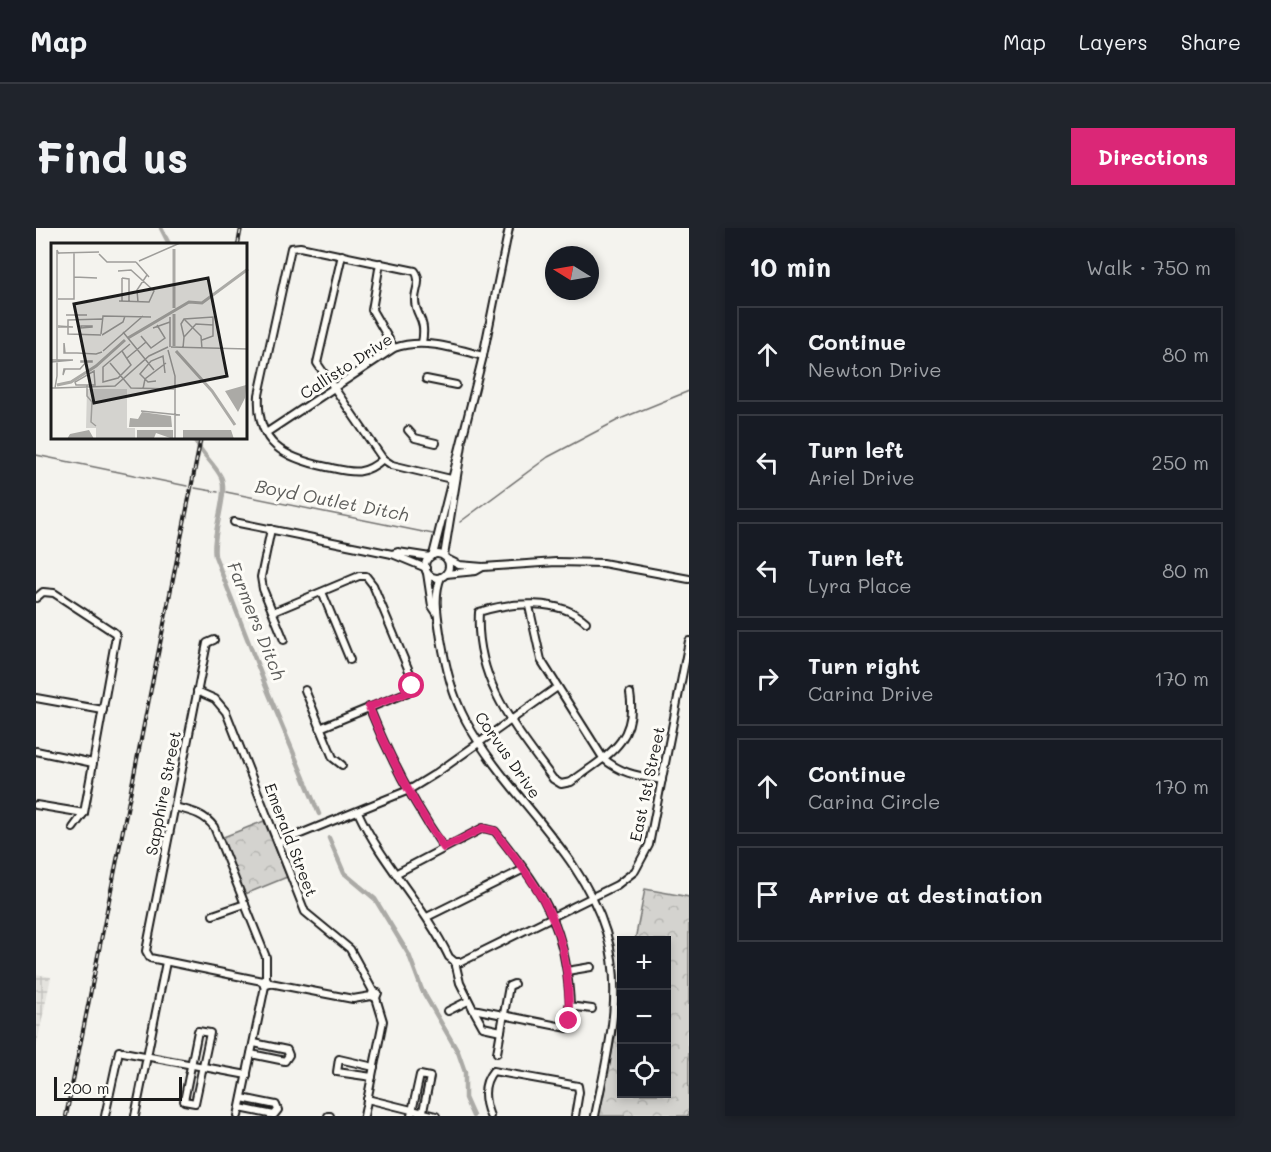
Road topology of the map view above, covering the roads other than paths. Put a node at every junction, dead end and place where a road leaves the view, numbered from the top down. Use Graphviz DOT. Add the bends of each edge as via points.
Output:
graph roads {
  1 [pos="509,228"];
  2 [pos="342,255"];
  3 [pos="380,263"];
  4 [pos="422,343"];
  5 [pos="394,348"];
  6 [pos="483,356"];
  7 [pos="426,379"];
  8 [pos="456,385"];
  9 [pos="336,388"];
  10 [pos="408,430"];
  11 [pos="266,433"];
  12 [pos="436,443"];
  13 [pos="462,443"];
  14 [pos="383,459"];
  15 [pos="451,479"];
  16 [pos="446,521"];
  17 [pos="234,522"];
  18 [pos="271,529"];
  19 [pos="392,554"];
  20 [pos="431,556"];
  21 [pos="446,558"];
  22 [pos="483,567"];
  23 [pos="426,569"];
  24 [pos="444,575"];
  25 [pos="689,579"];
  26 [pos="322,592"];
  27 [pos="36,598"];
  28 [pos="529,606"];
  29 [pos="273,612"];
  30 [pos="437,612"];
  31 [pos="586,622"];
  32 [pos="214,640"];
  33 [pos="284,640"];
  34 [pos="689,642"];
  35 [pos="350,660"];
  36 [pos="556,688"];
  37 [pos="305,690"];
  38 [pos="197,692"];
  39 [pos="630,693"];
  40 [pos="36,698"];
  41 [pos="369,707"];
  42 [pos="103,710"];
  43 [pos="510,721"];
  44 [pos="321,728"];
  45 [pos="480,743"];
  46 [pos="36,751"];
  47 [pos="603,758"];
  48 [pos="93,763"];
  49 [pos="342,765"];
  50 [pos="662,780"];
  51 [pos="409,790"];
  52 [pos="36,805"];
  53 [pos="174,807"];
  54 [pos="358,812"];
  55 [pos="84,813"];
  56 [pos="73,828"];
  57 [pos="278,843"];
  58 [pos="444,848"];
  59 [pos="524,869"];
  60 [pos="397,873"];
  61 [pos="592,898"];
  62 [pos="245,904"];
  63 [pos="213,915"];
  64 [pos="428,917"];
  65 [pos="553,917"];
  66 [pos="166,962"];
  67 [pos="454,962"];
  68 [pos="591,967"];
  69 [pos="567,971"];
  70 [pos="266,982"];
  71 [pos="514,984"];
  72 [pos="374,995"];
  73 [pos="468,1001"];
  74 [pos="569,1006"];
  75 [pos="473,1009"];
  76 [pos="592,1009"];
  77 [pos="448,1011"];
  78 [pos="504,1015"];
  79 [pos="501,1031"];
  80 [pos="254,1043"];
  81 [pos="497,1053"];
  82 [pos="251,1054"];
  83 [pos="147,1056"];
  84 [pos="192,1064"];
  85 [pos="203,1067"];
  86 [pos="374,1067"];
  87 [pos="247,1075"];
  88 [pos="372,1077"];
  89 [pos="242,1098"];
  90 [pos="367,1099"];
  91 [pos="240,1108"];
  92 [pos="412,1113"];
  93 [pos="423,1113"];
  94 [pos="105,1116"];
  95 [pos="135,1116"];
  96 [pos="238,1116"];
  97 [pos="364,1116"];
  98 [pos="436,1116"];
  99 [pos="490,1116"];
  100 [pos="575,1116"];
  101 [pos="595,1116"];
  1 -- 6 [label="street"];
  2 -- 3 [label="street"];
  2 -- 9 [label="street" via="317,363"];
  2 -- 11 [label="street" via="291,248 259,395 260,418"];
  3 -- 4 [label="street" via="413,270 419,276 415,301 424,323"];
  3 -- 5 [label="street" via="372,310"];
  4 -- 5 [label="street, Callisto Drive"];
  4 -- 6 [label="street, Callisto Drive"];
  5 -- 9 [label="street, Callisto Drive"];
  6 -- 13 [label="street"];
  7 -- 8 [label="street"];
  9 -- 11 [label="street, Callisto Drive"];
  9 -- 14 [label="street"];
  10 -- 12 [label="street" via="415,438"];
  11 -- 14 [label="street" via="274,445 296,460 356,472 372,469"];
  13 -- 15 [label="street"];
  13 -- 16 [label="street" via="463,454"];
  14 -- 15 [label="street" via="392,465"];
  15 -- 16 [label="street"];
  16 -- 20 [label="street"];
  16 -- 21 [label="street"];
  17 -- 18 [label="street"];
  18 -- 19 [label="street"];
  18 -- 29 [label="street" via="261,577"];
  19 -- 20 [label="street"];
  19 -- 23 [label="street"];
  20 -- 21 [label="street"];
  20 -- 23 [label="street"];
  21 -- 22 [label="street" via="459,565"];
  21 -- 24 [label="street" via="449,567"];
  22 -- 24 [label="street"];
  22 -- 25 [label="street" via="595,562"];
  23 -- 24 [label="street" via="435,577"];
  23 -- 30 [label="street, Corvus Drive" via="432,606"];
  24 -- 30 [label="street, Corvus Drive" via="437,587"];
  26 -- 29 [label="street"];
  26 -- 35 [label="street"];
  26 -- 41 [label="street" via="366,576 412,678 408,692"];
  27 -- 42 [label="street" via="48,592 116,633"];
  28 -- 31 [label="street" via="553,605 576,613"];
  28 -- 36 [label="street" via="541,660"];
  28 -- 43 [label="street" via="479,612 488,678"];
  29 -- 33 [label="street"];
  30 -- 45 [label="street, Corvus Drive" via="449,679"];
  32 -- 38 [label="street, Sapphire Street" via="207,643"];
  34 -- 50 [label="street, East 1st Street"];
  36 -- 43 [label="street"];
  36 -- 47 [label="street"];
  37 -- 44 [label="street"];
  38 -- 53 [label="street, Sapphire Street"];
  38 -- 57 [label="street, Emerald Street" via="215,699 226,712"];
  39 -- 47 [label="street" via="633,709 628,731 622,742"];
  40 -- 42 [label="street"];
  41 -- 44 [label="street"];
  41 -- 51 [label="street" via="385,748"];
  42 -- 48 [label="street"];
  43 -- 45 [label="street"];
  43 -- 47 [label="street" via="553,779 561,784 571,782"];
  44 -- 49 [label="street" via="333,758"];
  45 -- 51 [label="street"];
  45 -- 61 [label="street, Corvus Drive"];
  46 -- 48 [label="street"];
  47 -- 50 [label="street" via="627,774"];
  48 -- 55 [label="street"];
  50 -- 61 [label="street, East 1st Street" via="642,861 627,878"];
  51 -- 54 [label="street"];
  51 -- 58 [label="street"];
  52 -- 55 [label="street"];
  53 -- 62 [label="street" via="209,820"];
  53 -- 66 [label="street, Sapphire Street" via="147,956"];
  54 -- 57 [label="street"];
  54 -- 60 [label="street"];
  55 -- 56 [label="street"];
  57 -- 72 [label="street, Emerald Street" via="305,912 350,949"];
  58 -- 59 [label="street" via="490,828"];
  58 -- 60 [label="street"];
  59 -- 64 [label="street"];
  59 -- 65 [label="street"];
  60 -- 64 [label="street"];
  61 -- 65 [label="street, East 1st Street"];
  61 -- 101 [label="street" via="610,946 615,990 612,1035"];
  62 -- 63 [label="street"];
  62 -- 70 [label="street" via="266,957"];
  64 -- 67 [label="street"];
  65 -- 67 [label="street, East 1st Street"];
  65 -- 69 [label="street" via="563,942"];
  66 -- 70 [label="street"];
  66 -- 83 [label="street"];
  67 -- 73 [label="street"];
  68 -- 69 [label="street"];
  69 -- 74 [label="street"];
  70 -- 72 [label="street" via="353,999"];
  70 -- 80 [label="street"];
  71 -- 78 [label="street" via="509,986"];
  72 -- 86 [label="street, Emerald Street" via="382,1021"];
  73 -- 75 [label="street"];
  73 -- 77 [label="street"];
  74 -- 76 [label="street"];
  74 -- 78 [label="street" via="568,1028"];
  75 -- 78 [label="street"];
  75 -- 79 [label="street" via="483,1027"];
  78 -- 79 [label="street"];
  79 -- 81 [label="street"];
  80 -- 82 [label="street"];
  80 -- 82 [label="street" via="287,1050 289,1055 285,1061"];
  82 -- 87 [label="street"];
  83 -- 84 [label="street"];
  83 -- 94 [label="street" via="121,1051"];
  83 -- 95 [label="street"];
  84 -- 85 [label="street"];
  84 -- 85 [label="street" via="198,1032 204,1031 210,1033"];
  84 -- 85 [label="street" via="184,1101 195,1102"];
  85 -- 87 [label="street"];
  86 -- 88 [label="street, Emerald Street"];
  86 -- 88 [label="street" via="339,1059 337,1071"];
  87 -- 89 [label="street"];
  88 -- 90 [label="street, Emerald Street"];
  89 -- 91 [label="street"];
  89 -- 91 [label="street" via="276,1105 278,1110 274,1115"];
  90 -- 92 [label="street"];
  90 -- 97 [label="street, Emerald Street"];
  91 -- 96 [label="street"];
  92 -- 93 [label="street"];
  92 -- 93 [label="street" via="420,1075 425,1075 430,1077"];
  93 -- 98 [label="street"];
  99 -- 100 [label="street" via="484,1101 493,1071 578,1086"];
}
